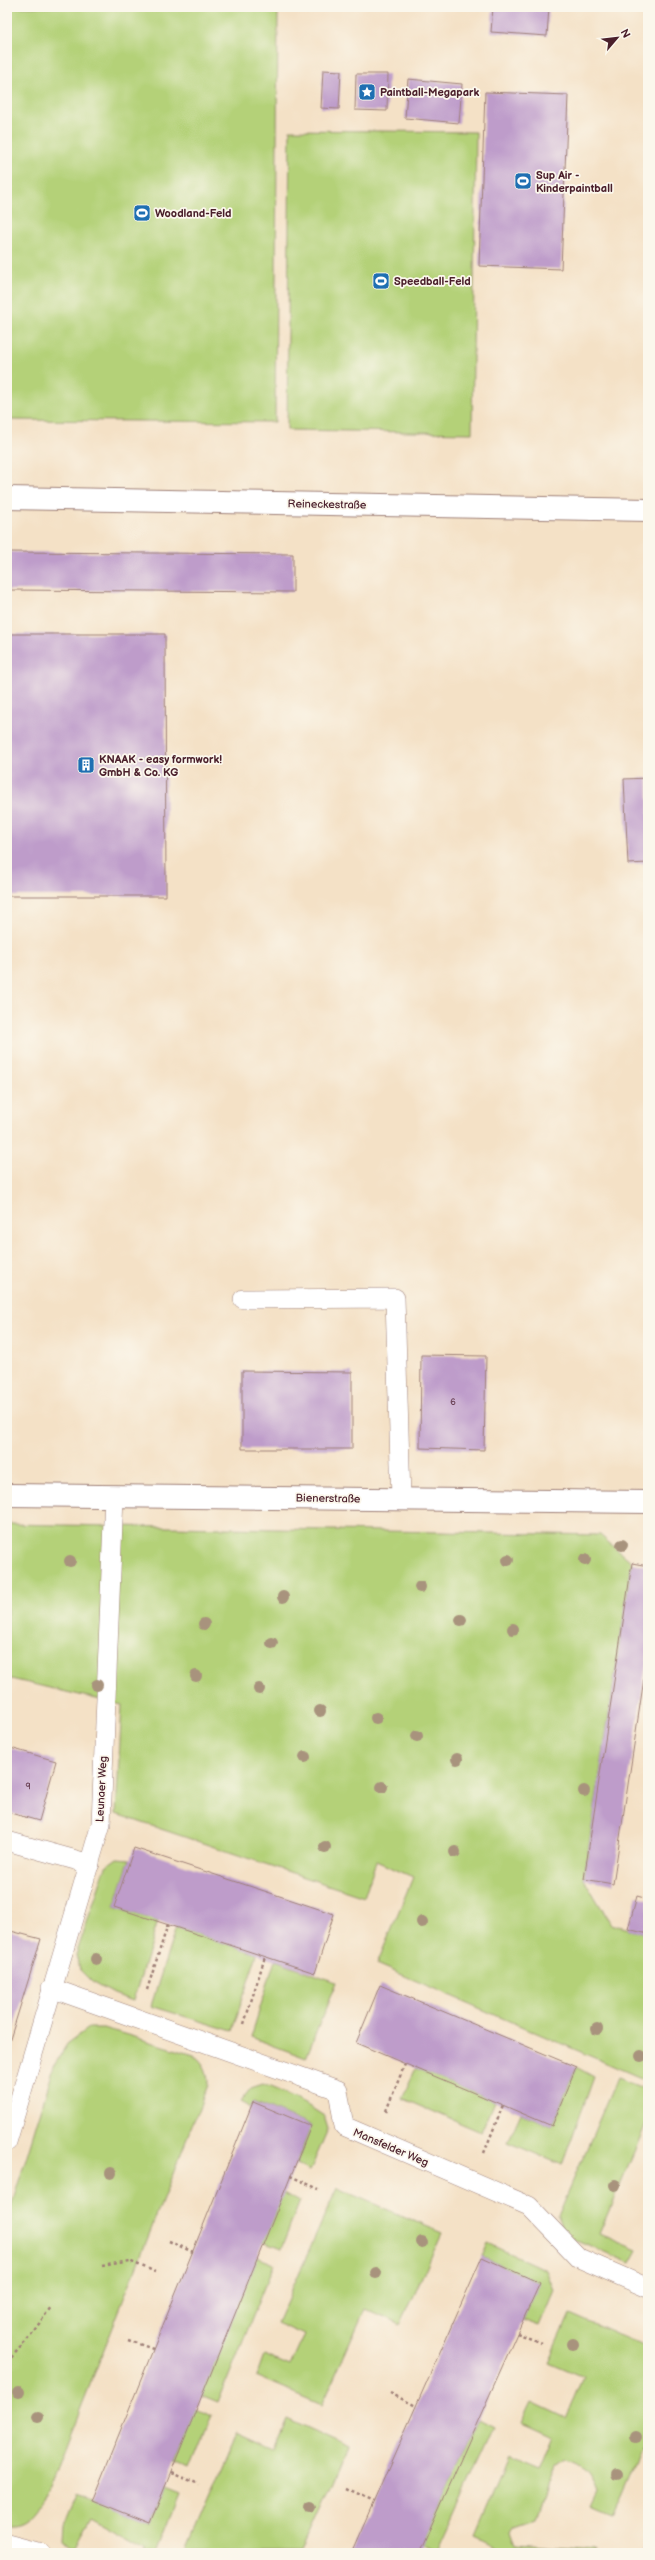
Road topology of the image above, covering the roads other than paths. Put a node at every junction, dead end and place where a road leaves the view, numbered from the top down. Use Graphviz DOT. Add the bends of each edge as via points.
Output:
graph roads {
  1 [pos="7,498"];
  2 [pos="648,510"];
  3 [pos="242,1299"];
  4 [pos="7,1495"];
  5 [pos="114,1496"];
  6 [pos="401,1499"];
  7 [pos="648,1502"];
  8 [pos="7,1840"];
  9 [pos="90,1864"];
  10 [pos="51,1988"];
  11 [pos="7,2142"];
  12 [pos="647,2285"];
  13 [pos="7,2544"];
  14 [pos="41,2553"];
  1 -- 2 [label="street, Reineckestraße"];
  3 -- 6 [label="lane" via="395,1298"];
  4 -- 5 [label="street, Bienerstraße"];
  5 -- 6 [label="street, Bienerstraße"];
  5 -- 9 [label="lane, Leunaer Weg" via="100,1824"];
  6 -- 7 [label="street, Bienerstraße"];
  8 -- 9 [label="lane"];
  9 -- 10 [label="lane, Leunaer Weg"];
  10 -- 11 [label="lane, Leunaer Weg"];
  10 -- 12 [label="lane, Mansfelder Weg" via="338,2090 344,2126 529,2206 579,2258"];
  13 -- 14 [label="lane"];
}
